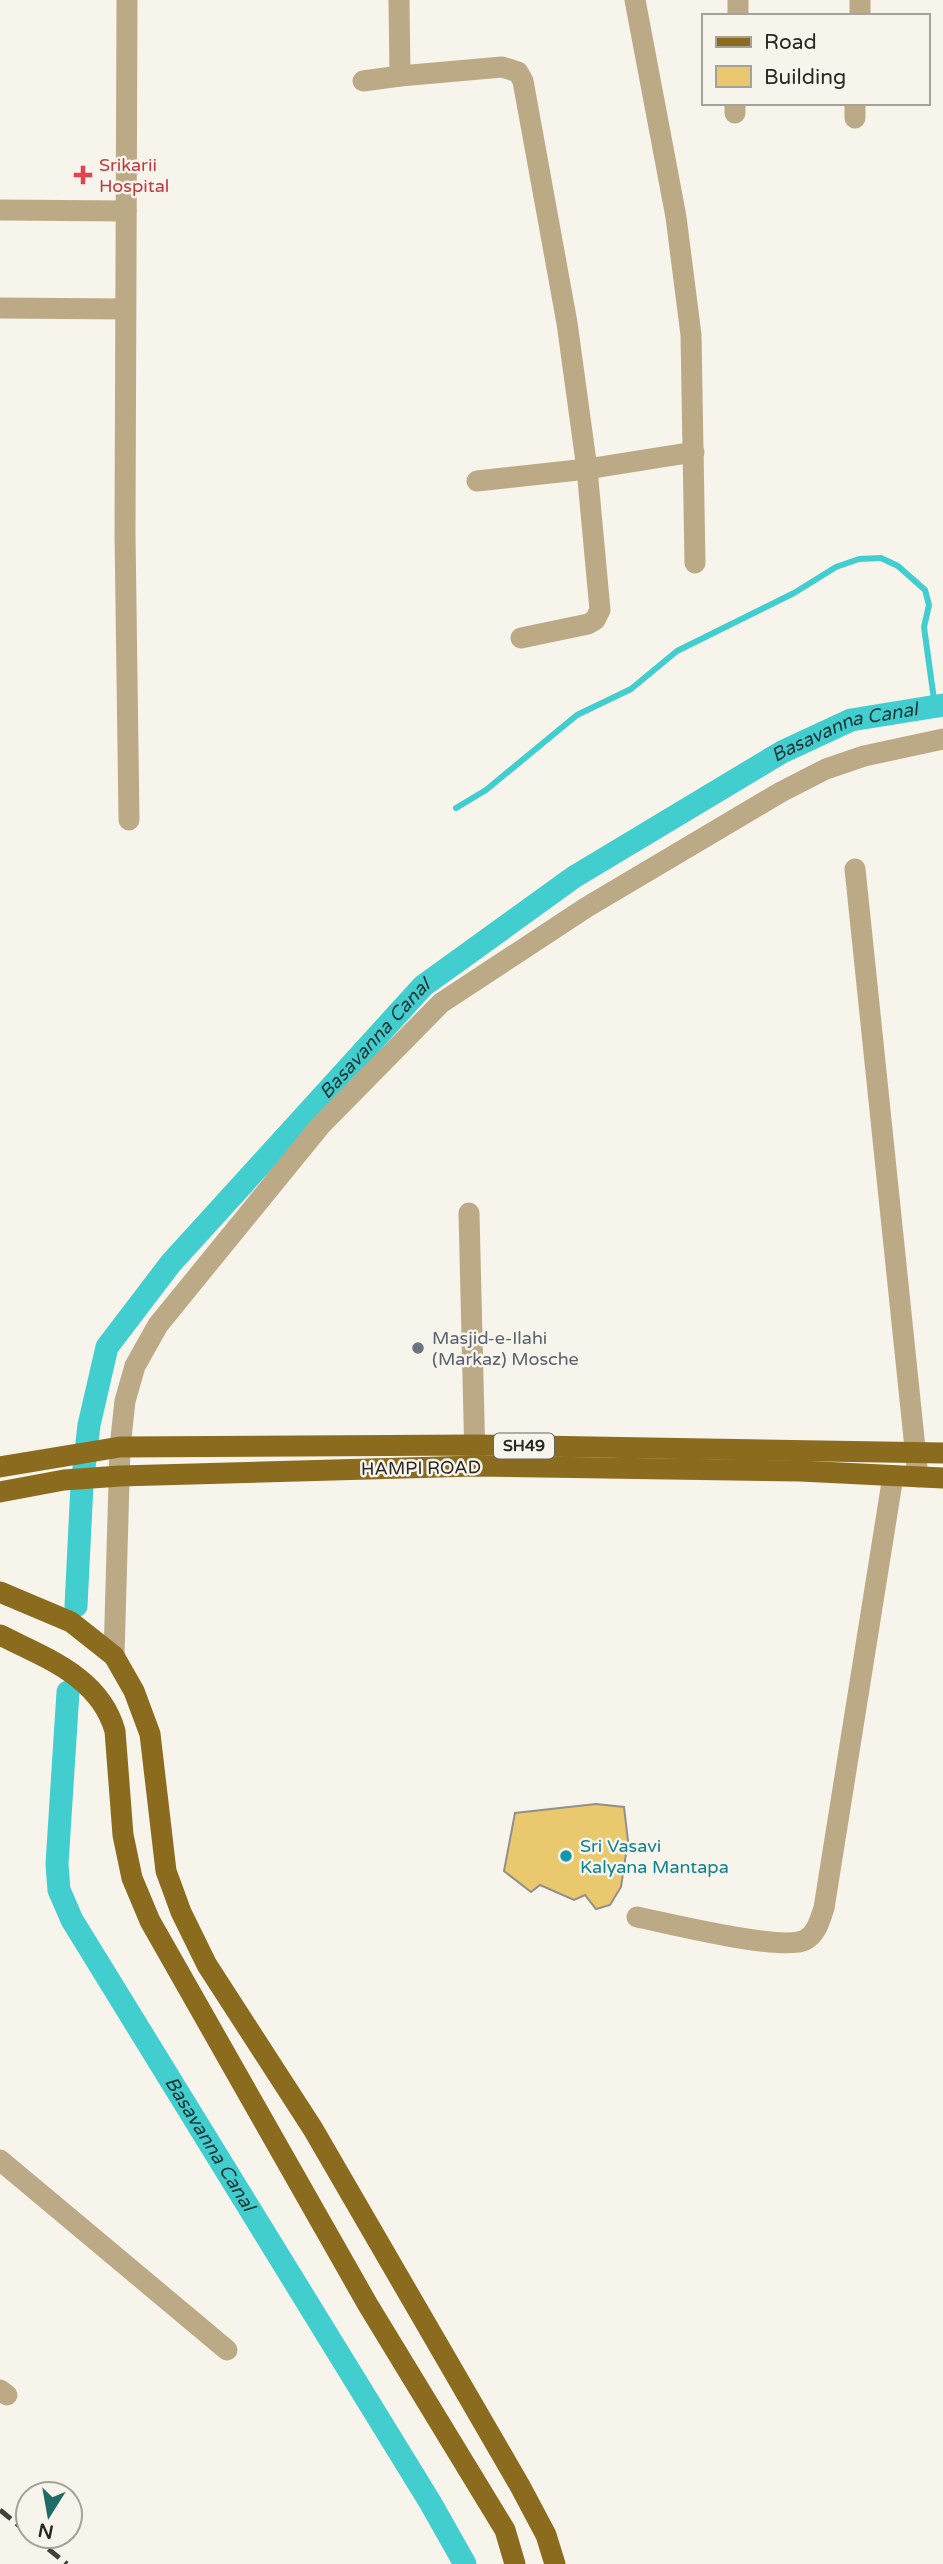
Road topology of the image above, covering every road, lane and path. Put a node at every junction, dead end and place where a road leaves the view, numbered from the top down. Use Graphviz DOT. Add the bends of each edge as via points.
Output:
graph roads {
  1 [pos="127,0"];
  2 [pos="399,0"];
  3 [pos="635,0"];
  4 [pos="400,76"];
  5 [pos="363,81"];
  6 [pos="0,209"];
  7 [pos="126,211"];
  8 [pos="0,308"];
  9 [pos="125,309"];
  10 [pos="694,452"];
  11 [pos="587,469"];
  12 [pos="477,481"];
  13 [pos="695,563"];
  14 [pos="521,638"];
  15 [pos="942,739"];
  16 [pos="129,820"];
  17 [pos="855,869"];
  18 [pos="469,1213"];
  19 [pos="112,1448"];
  20 [pos="916,1451"];
  21 [pos="943,1453"];
  22 [pos="475,1456"];
  23 [pos="0,1467"];
  24 [pos="115,1476"];
  25 [pos="894,1476"];
  26 [pos="918,1477"];
  27 [pos="943,1478"];
  28 [pos="0,1492"];
  29 [pos="0,1592"];
  30 [pos="0,1635"];
  31 [pos="114,1656"];
  32 [pos="637,1917"];
  33 [pos="4,2171"];
  34 [pos="227,2350"];
  35 [pos="515,2564"];
  36 [pos="555,2564"];
  1 -- 7 [label="street"];
  2 -- 4 [label="street"];
  3 -- 10 [label="street" via="677,230 691,335"];
  4 -- 5 [label="street"];
  4 -- 11 [label="street" via="502,67 518,72 523,81 567,323"];
  6 -- 7 [label="street"];
  7 -- 9 [label="street"];
  8 -- 9 [label="street"];
  9 -- 16 [label="street"];
  10 -- 11 [label="street"];
  10 -- 13 [label="street"];
  11 -- 12 [label="street"];
  11 -- 14 [label="street" via="598,616 587,624"];
  15 -- 19 [label="street" via="826,769 781,792 587,907 441,1003 320,1126 158,1325 135,1366"];
  17 -- 20 [label="street"];
  18 -- 22 [label="street"];
  19 -- 22 [label="main road, SH49"];
  19 -- 23 [label="main road, SH49"];
  19 -- 24 [label="street"];
  20 -- 21 [label="main road, SH49"];
  20 -- 22 [label="main road, SH49"];
  20 -- 26 [label="street"];
  22 -- 24 [label="main road, HAMPI ROAD / SH49"];
  22 -- 25 [label="main road, HAMPI ROAD / SH49"];
  24 -- 28 [label="main road, SH49"];
  24 -- 31 [label="street"];
  25 -- 26 [label="main road, HAMPI ROAD / SH49"];
  25 -- 32 [label="street" via="824,1908 817,1928 806,1940 778,1944"];
  26 -- 27 [label="main road, HAMPI ROAD / SH49"];
  29 -- 31 [label="main road" via="71,1622"];
  30 -- 35 [label="main road" via="73,1673 97,1695 111,1718 123,1835 132,1878 150,1921 368,2305 505,2530"];
  31 -- 36 [label="main road" via="150,1734 166,1871 206,1965 313,2129 520,2486 546,2535"];
  33 -- 34 [label="street"];
}
